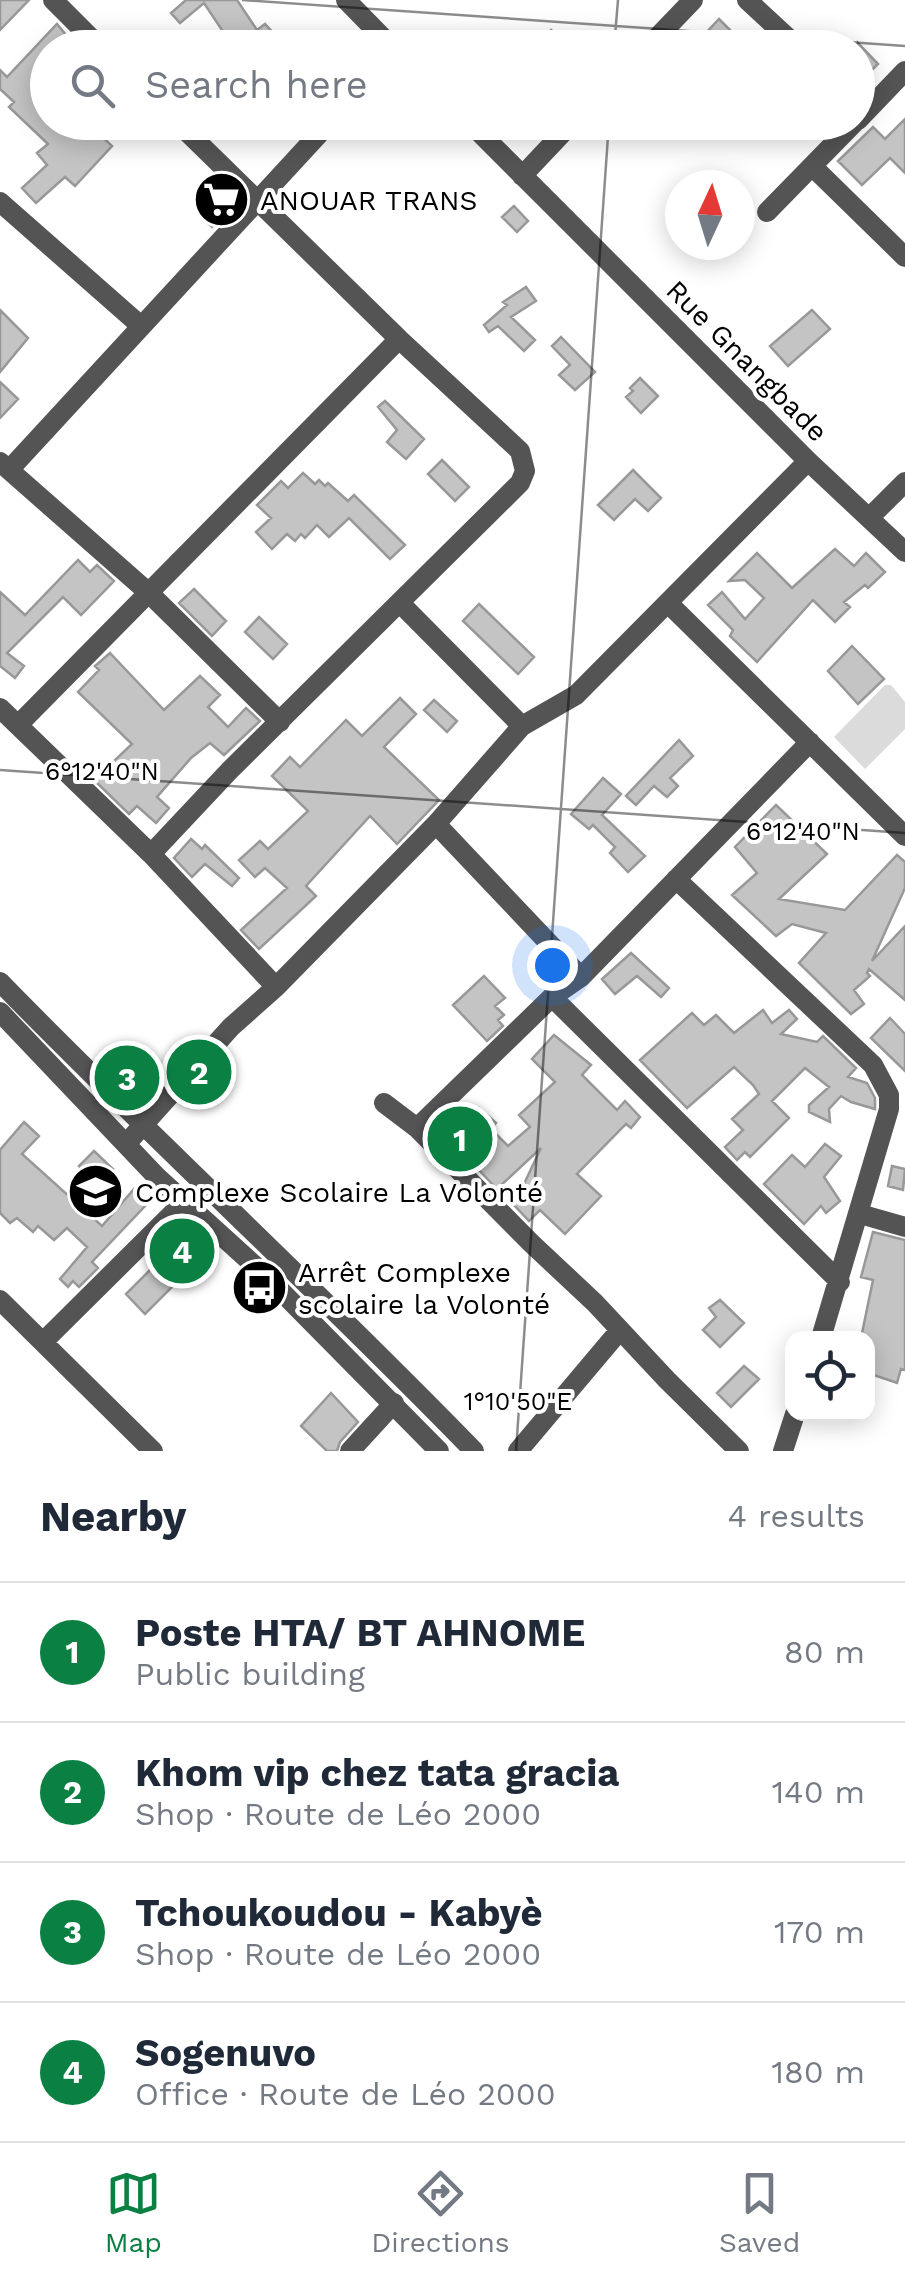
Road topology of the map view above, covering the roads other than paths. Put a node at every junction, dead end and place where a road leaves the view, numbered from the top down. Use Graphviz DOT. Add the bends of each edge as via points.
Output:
graph roads {
  1 [pos="52,0"];
  2 [pos="346,0"];
  3 [pos="694,0"];
  4 [pos="748,0"];
  5 [pos="83,30"];
  6 [pos="375,30"];
  7 [pos="665,30"];
  8 [pos="780,30"];
  9 [pos="905,71"];
  10 [pos="875,98"];
  11 [pos="195,140"];
  12 [pos="314,140"];
  13 [pos="486,140"];
  14 [pos="557,140"];
  15 [pos="835,140"];
  16 [pos="812,166"];
  17 [pos="522,176"];
  18 [pos="0,202"];
  19 [pos="258,202"];
  20 [pos="768,212"];
  21 [pos="905,257"];
  22 [pos="141,326"];
  23 [pos="399,339"];
  24 [pos="808,461"];
  25 [pos="4,466"];
  26 [pos="905,482"];
  27 [pos="869,518"];
  28 [pos="905,552"];
  29 [pos="148,594"];
  30 [pos="668,602"];
  31 [pos="401,604"];
  32 [pos="0,708"];
  33 [pos="280,722"];
  34 [pos="19,724"];
  35 [pos="522,726"];
  36 [pos="810,742"];
  37 [pos="436,824"];
  38 [pos="905,836"];
  39 [pos="151,854"];
  40 [pos="676,880"];
  41 [pos="581,977"];
  42 [pos="0,982"];
  43 [pos="276,986"];
  44 [pos="552,997"];
  45 [pos="0,1012"];
  46 [pos="384,1102"];
  47 [pos="145,1124"];
  48 [pos="417,1128"];
  49 [pos="126,1144"];
  50 [pos="184,1202"];
  51 [pos="860,1214"];
  52 [pos="905,1227"];
  53 [pos="840,1282"];
  54 [pos="0,1300"];
  55 [pos="620,1330"];
  56 [pos="823,1331"];
  57 [pos="44,1341"];
  58 [pos="394,1403"];
  59 [pos="794,1421"];
  60 [pos="153,1451"];
  61 [pos="350,1451"];
  62 [pos="439,1451"];
  63 [pos="474,1451"];
  64 [pos="518,1451"];
  65 [pos="739,1451"];
  66 [pos="783,1451"];
  1 -- 5 [label="street"];
  2 -- 6 [label="street"];
  3 -- 7 [label="street"];
  4 -- 8 [label="street"];
  9 -- 10 [label="street"];
  11 -- 19 [label="street"];
  12 -- 19 [label="street"];
  13 -- 17 [label="street, Rue Gnangbade"];
  14 -- 17 [label="street"];
  15 -- 16 [label="street"];
  16 -- 20 [label="street"];
  16 -- 21 [label="street"];
  17 -- 24 [label="street, Rue Gnangbade"];
  18 -- 22 [label="street"];
  19 -- 22 [label="street"];
  19 -- 23 [label="street"];
  22 -- 25 [label="street"];
  23 -- 29 [label="street"];
  23 -- 31 [label="street" via="520,452 525,470 520,483"];
  24 -- 27 [label="street, Rue Gnangbade"];
  24 -- 30 [label="street"];
  25 -- 29 [label="street"];
  26 -- 27 [label="street"];
  27 -- 28 [label="street, Rue Gnangbade"];
  29 -- 33 [label="street"];
  29 -- 34 [label="street"];
  30 -- 35 [label="street" via="576,695"];
  30 -- 36 [label="street"];
  31 -- 33 [label="street"];
  31 -- 35 [label="street"];
  32 -- 34 [label="street"];
  33 -- 39 [label="street"];
  34 -- 39 [label="street"];
  35 -- 37 [label="street"];
  36 -- 38 [label="street"];
  36 -- 40 [label="street"];
  37 -- 41 [label="street"];
  37 -- 43 [label="street"];
  39 -- 43 [label="street"];
  40 -- 41 [label="street"];
  40 -- 51 [label="street" via="879,1073 890,1109"];
  41 -- 44 [label="street"];
  42 -- 47 [label="street"];
  43 -- 47 [label="street"];
  44 -- 48 [label="street"];
  44 -- 53 [label="street"];
  45 -- 49 [label="street"];
  46 -- 48 [label="street"];
  47 -- 49 [label="street"];
  47 -- 63 [label="street"];
  48 -- 55 [label="street"];
  49 -- 50 [label="street"];
  50 -- 57 [label="street"];
  50 -- 58 [label="street"];
  51 -- 52 [label="street"];
  51 -- 53 [label="street"];
  53 -- 56 [label="street"];
  54 -- 57 [label="street"];
  55 -- 64 [label="street"];
  55 -- 65 [label="street"];
  57 -- 60 [label="street"];
  58 -- 61 [label="street"];
  58 -- 62 [label="street"];
  59 -- 66 [label="street"];
}
